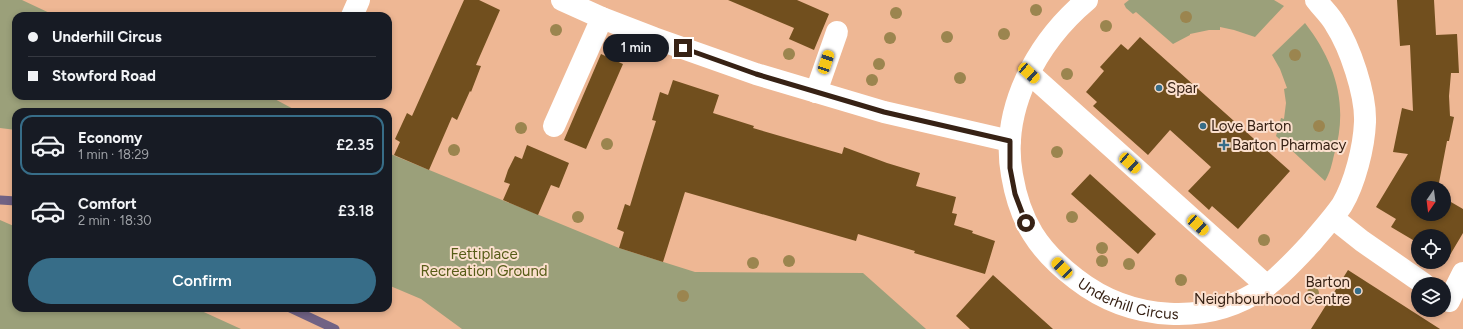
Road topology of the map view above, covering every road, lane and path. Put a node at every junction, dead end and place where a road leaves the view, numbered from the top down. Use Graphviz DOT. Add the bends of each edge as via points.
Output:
graph roads {
  1 [pos="359,0"];
  2 [pos="562,0"];
  3 [pos="1087,0"];
  4 [pos="1316,0"];
  5 [pos="354,12"];
  6 [pos="602,18"];
  7 [pos="837,32"];
  8 [pos="1029,73"];
  9 [pos="816,92"];
  10 [pos="554,126"];
  11 [pos="1010,141"];
  12 [pos="1333,218"];
  13 [pos="1463,273"];
  14 [pos="1414,277"];
  15 [pos="1267,286"];
  16 [pos="1452,304"];
  1 -- 5 [label="street"];
  2 -- 6 [label="street"];
  3 -- 8 [label="street, Underhill Circus" via="1044,47"];
  4 -- 12 [label="street, Underhill Circus" via="1335,23 1350,55 1364,101 1363,141 1357,169 1343,203"];
  6 -- 9 [label="street" via="734,66"];
  6 -- 10 [label="street"];
  7 -- 9 [label="street"];
  8 -- 11 [label="street, Underhill Circus" via="1016,104"];
  8 -- 15 [label="street"];
  9 -- 11 [label="street" via="884,112"];
  11 -- 15 [label="street, Underhill Circus" via="1010,168 1015,194 1026,223 1042,249 1052,259 1097,293 1129,307 1153,313 1197,314 1217,310"];
  12 -- 14 [label="street"];
  12 -- 15 [label="street, Underhill Circus"];
  13 -- 16 [label="street"];
}
